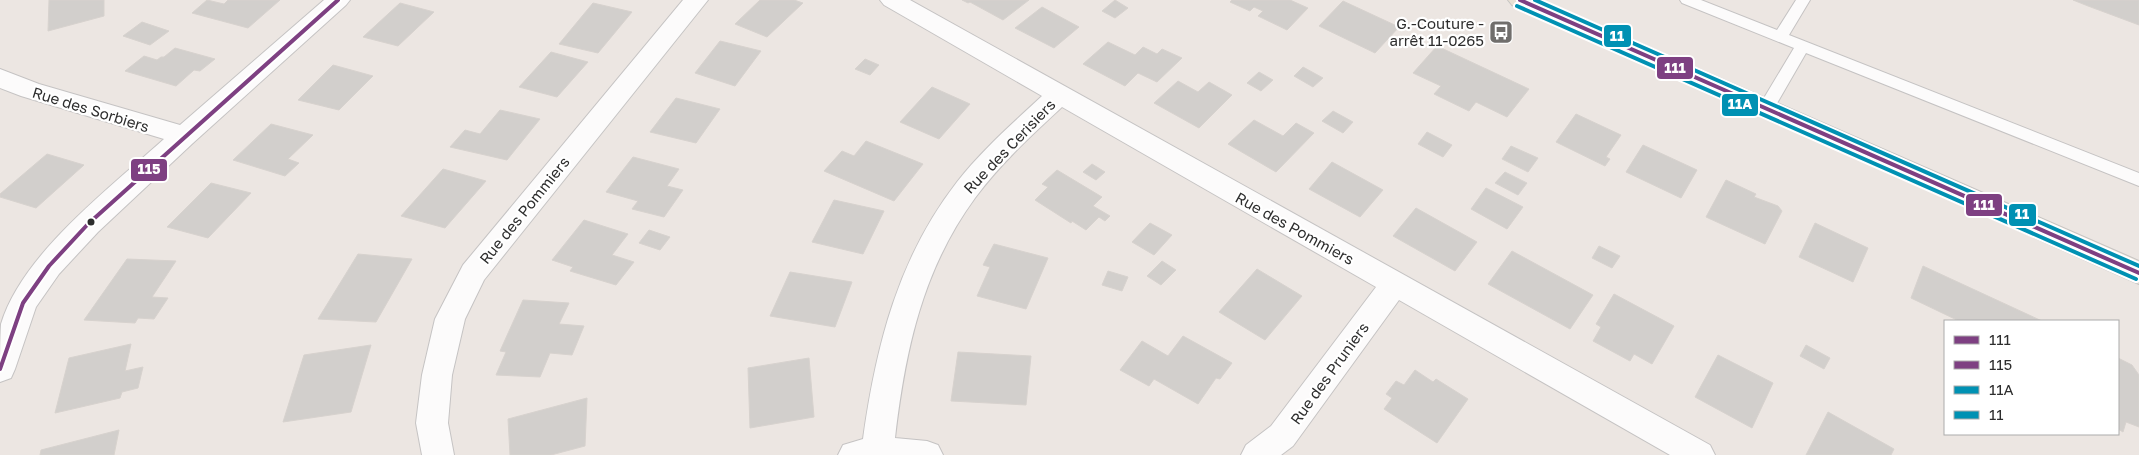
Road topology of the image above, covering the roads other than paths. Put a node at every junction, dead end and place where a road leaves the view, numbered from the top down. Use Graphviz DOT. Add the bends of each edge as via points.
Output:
graph roads {
  1 [pos="338,0"];
  2 [pos="696,0"];
  3 [pos="892,0"];
  4 [pos="1520,0"];
  5 [pos="1687,0"];
  6 [pos="1803,0"];
  7 [pos="1780,37"];
  8 [pos="1803,46"];
  9 [pos="0,78"];
  10 [pos="1058,95"];
  11 [pos="1766,108"];
  12 [pos="184,136"];
  13 [pos="2139,180"];
  14 [pos="2139,273"];
  15 [pos="1394,284"];
  16 [pos="0,369"];
  17 [pos="865,453"];
  18 [pos="438,455"];
  19 [pos="927,455"];
  20 [pos="1257,455"];
  21 [pos="1699,455"];
  1 -- 12 [label="street"];
  2 -- 18 [label="street, Rue des Pommiers" via="473,273 450,319 437,375 432,423"];
  3 -- 10 [label="street, Rue des Pommiers"];
  4 -- 11 [label="main road"];
  5 -- 7 [label="lane"];
  6 -- 7 [label="lane"];
  7 -- 8 [label="lane"];
  8 -- 11 [label="lane"];
  8 -- 13 [label="lane"];
  9 -- 12 [label="street, Rue des Sorbiers"];
  10 -- 15 [label="street, Rue des Pommiers"];
  10 -- 17 [label="street, Rue des Cerisiers" via="966,189 937,233 916,276"];
  11 -- 14 [label="main road"];
  12 -- 16 [label="street" via="88,224 49,266 23,303"];
  15 -- 20 [label="street, Rue des Pruniers" via="1282,436"];
  15 -- 21 [label="street, Rue des Pommiers"];
  17 -- 19 [label="street"];
}
